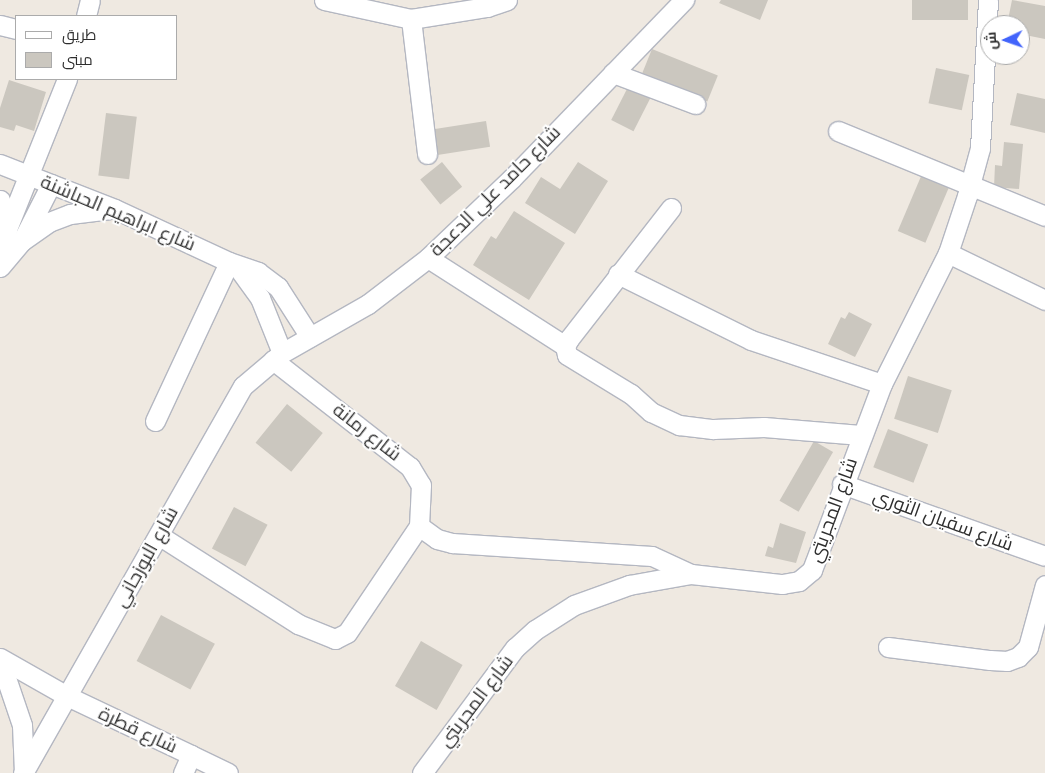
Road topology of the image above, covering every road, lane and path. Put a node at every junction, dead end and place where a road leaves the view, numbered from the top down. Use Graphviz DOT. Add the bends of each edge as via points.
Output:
graph roads {
  1 [pos="90,0"];
  2 [pos="324,0"];
  3 [pos="507,0"];
  4 [pos="684,0"];
  5 [pos="988,0"];
  6 [pos="86,15"];
  7 [pos="411,19"];
  8 [pos="0,25"];
  9 [pos="15,28"];
  10 [pos="613,73"];
  11 [pos="67,80"];
  12 [pos="696,104"];
  13 [pos="838,132"];
  14 [pos="427,154"];
  15 [pos="0,164"];
  16 [pos="30,176"];
  17 [pos="51,184"];
  18 [pos="970,185"];
  19 [pos="0,200"];
  20 [pos="671,208"];
  21 [pos="115,209"];
  22 [pos="1045,216"];
  23 [pos="7,230"];
  24 [pos="22,241"];
  25 [pos="948,253"];
  26 [pos="0,257"];
  27 [pos="428,258"];
  28 [pos="232,263"];
  29 [pos="0,267"];
  30 [pos="618,274"];
  31 [pos="1045,300"];
  32 [pos="310,337"];
  33 [pos="566,346"];
  34 [pos="278,356"];
  35 [pos="882,384"];
  36 [pos="155,421"];
  37 [pos="861,435"];
  38 [pos="842,484"];
  39 [pos="419,526"];
  40 [pos="160,536"];
  41 [pos="1045,556"];
  42 [pos="691,574"];
  43 [pos="1045,585"];
  44 [pos="1038,635"];
  45 [pos="888,647"];
  46 [pos="0,659"];
  47 [pos="67,696"];
  48 [pos="191,755"];
  49 [pos="24,772"];
  50 [pos="183,773"];
  51 [pos="228,773"];
  52 [pos="422,773"];
  1 -- 6 [label="street"];
  2 -- 7 [label="street"];
  3 -- 7 [label="street" via="487,7"];
  4 -- 10 [label="street, شارع حامد علي الدعجة"];
  5 -- 18 [label="street, شارع المجريتي" via="980,148"];
  7 -- 14 [label="street"];
  8 -- 9 [label="street"];
  10 -- 12 [label="street"];
  10 -- 27 [label="street, شارع حامد علي الدعجة"];
  11 -- 16 [label="street"];
  13 -- 18 [label="street"];
  15 -- 16 [label="street, شارع ابراهيم الحباشنة"];
  16 -- 17 [label="street, شارع ابراهيم الحباشنة"];
  16 -- 23 [label="street"];
  17 -- 21 [label="street, شارع ابراهيم الحباشنة"];
  17 -- 24 [label="street"];
  18 -- 22 [label="street"];
  18 -- 25 [label="street, شارع المجريتي"];
  19 -- 23 [label="street"];
  20 -- 30 [label="street"];
  21 -- 24 [label="street" via="70,214 49,222"];
  21 -- 28 [label="street, شارع ابراهيم الحباشنة"];
  23 -- 26 [label="street"];
  24 -- 29 [label="street"];
  25 -- 31 [label="street"];
  25 -- 35 [label="street, شارع المجريتي"];
  27 -- 32 [label="street, شارع حامد علي الدعجة" via="368,304"];
  27 -- 33 [label="street"];
  28 -- 32 [label="street, شارع ابراهيم الحباشنة" via="258,272 278,287"];
  28 -- 34 [label="street, شارع ابراهيم الحباشنة" via="260,298"];
  28 -- 36 [label="street"];
  30 -- 33 [label="street"];
  30 -- 35 [label="street" via="699,311 752,340"];
  32 -- 34 [label="street, شارع حامد علي الدعجة"];
  33 -- 37 [label="street" via="567,355 631,394 651,412 680,425 730,429 764,427"];
  34 -- 39 [label="street, شارع رمانة" via="410,466 420,485"];
  34 -- 40 [label="street, شارع البوزجاني" via="250,379 232,402"];
  35 -- 37 [label="street, شارع المجريتي"];
  37 -- 38 [label="street, شارع المجريتي"];
  38 -- 41 [label="street, شارع سفيان الثوري"];
  38 -- 42 [label="street, شارع المجريتي" via="812,570 799,581 762,582"];
  39 -- 40 [label="street" via="347,633 335,639 298,624"];
  39 -- 42 [label="street" via="437,539 452,543 652,556"];
  40 -- 47 [label="street, شارع البوزجاني"];
  42 -- 52 [label="street, شارع المجريتي" via="598,594 535,630 493,674"];
  43 -- 44 [label="street"];
  44 -- 45 [label="street" via="1018,657 1007,661"];
  46 -- 47 [label="street, شارع قطرة"];
  46 -- 49 [label="street" via="22,725"];
  47 -- 48 [label="street, شارع قطرة"];
  47 -- 49 [label="street, شارع البوزجاني"];
  48 -- 50 [label="street, شارع قطرة"];
  48 -- 51 [label="street"];
}
